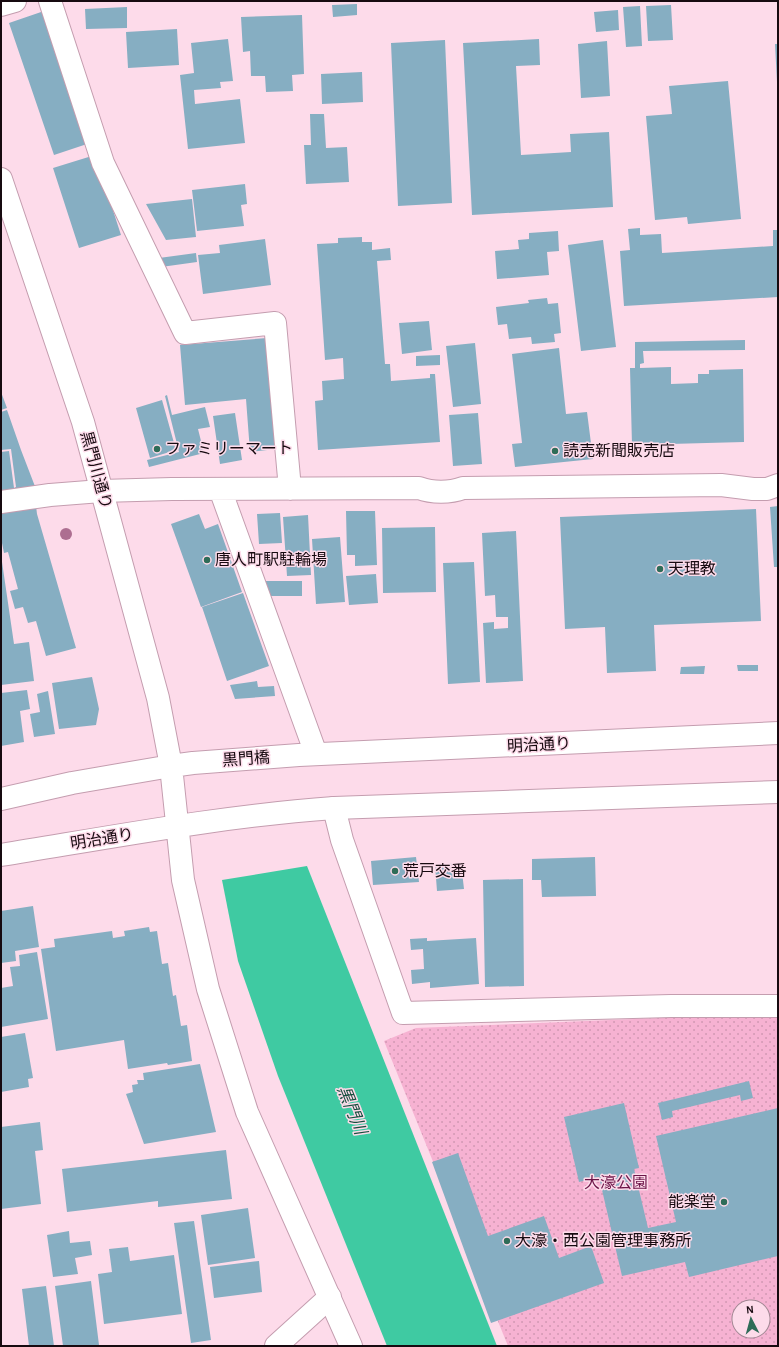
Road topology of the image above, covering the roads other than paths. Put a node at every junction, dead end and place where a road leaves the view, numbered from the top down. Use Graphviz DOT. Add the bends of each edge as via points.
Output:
graph roads {
  1 [pos="15,1"];
  2 [pos="50,1"];
  3 [pos="1,5"];
  4 [pos="1,179"];
  5 [pos="778,485"];
  6 [pos="290,488"];
  7 [pos="220,489"];
  8 [pos="101,491"];
  9 [pos="1,502"];
  10 [pos="778,733"];
  11 [pos="307,755"];
  12 [pos="171,766"];
  13 [pos="778,792"];
  14 [pos="1,799"];
  15 [pos="334,808"];
  16 [pos="178,827"];
  17 [pos="1,855"];
  18 [pos="778,1006"];
  19 [pos="330,1297"];
  20 [pos="276,1346"];
  21 [pos="351,1346"];
  1 -- 3 [label="street"];
  2 -- 6 [label="street" via="103,163 185,333 275,323"];
  4 -- 8 [label="street, 黒門川通り" via="83,422"];
  5 -- 6 [label="street" via="767,489 721,486 462,488 456,491 427,491 419,488"];
  6 -- 7 [label="street"];
  7 -- 8 [label="street"];
  7 -- 11 [label="street"];
  8 -- 9 [label="street"];
  8 -- 12 [label="street, 黒門川通り" via="158,698"];
  10 -- 11 [label="street, 明治通り"];
  11 -- 12 [label="street, 黒門橋"];
  12 -- 14 [label="street"];
  12 -- 16 [label="street, 黒門川通り"];
  13 -- 15 [label="street"];
  15 -- 16 [label="street, 明治通り"];
  15 -- 18 [label="street" via="342,840 403,1013"];
  16 -- 17 [label="street, 明治通り"];
  16 -- 19 [label="street, 黒門川通り" via="183,880 208,989 247,1112"];
  19 -- 20 [label="street"];
  19 -- 21 [label="street, 黒門川通り"];
}
